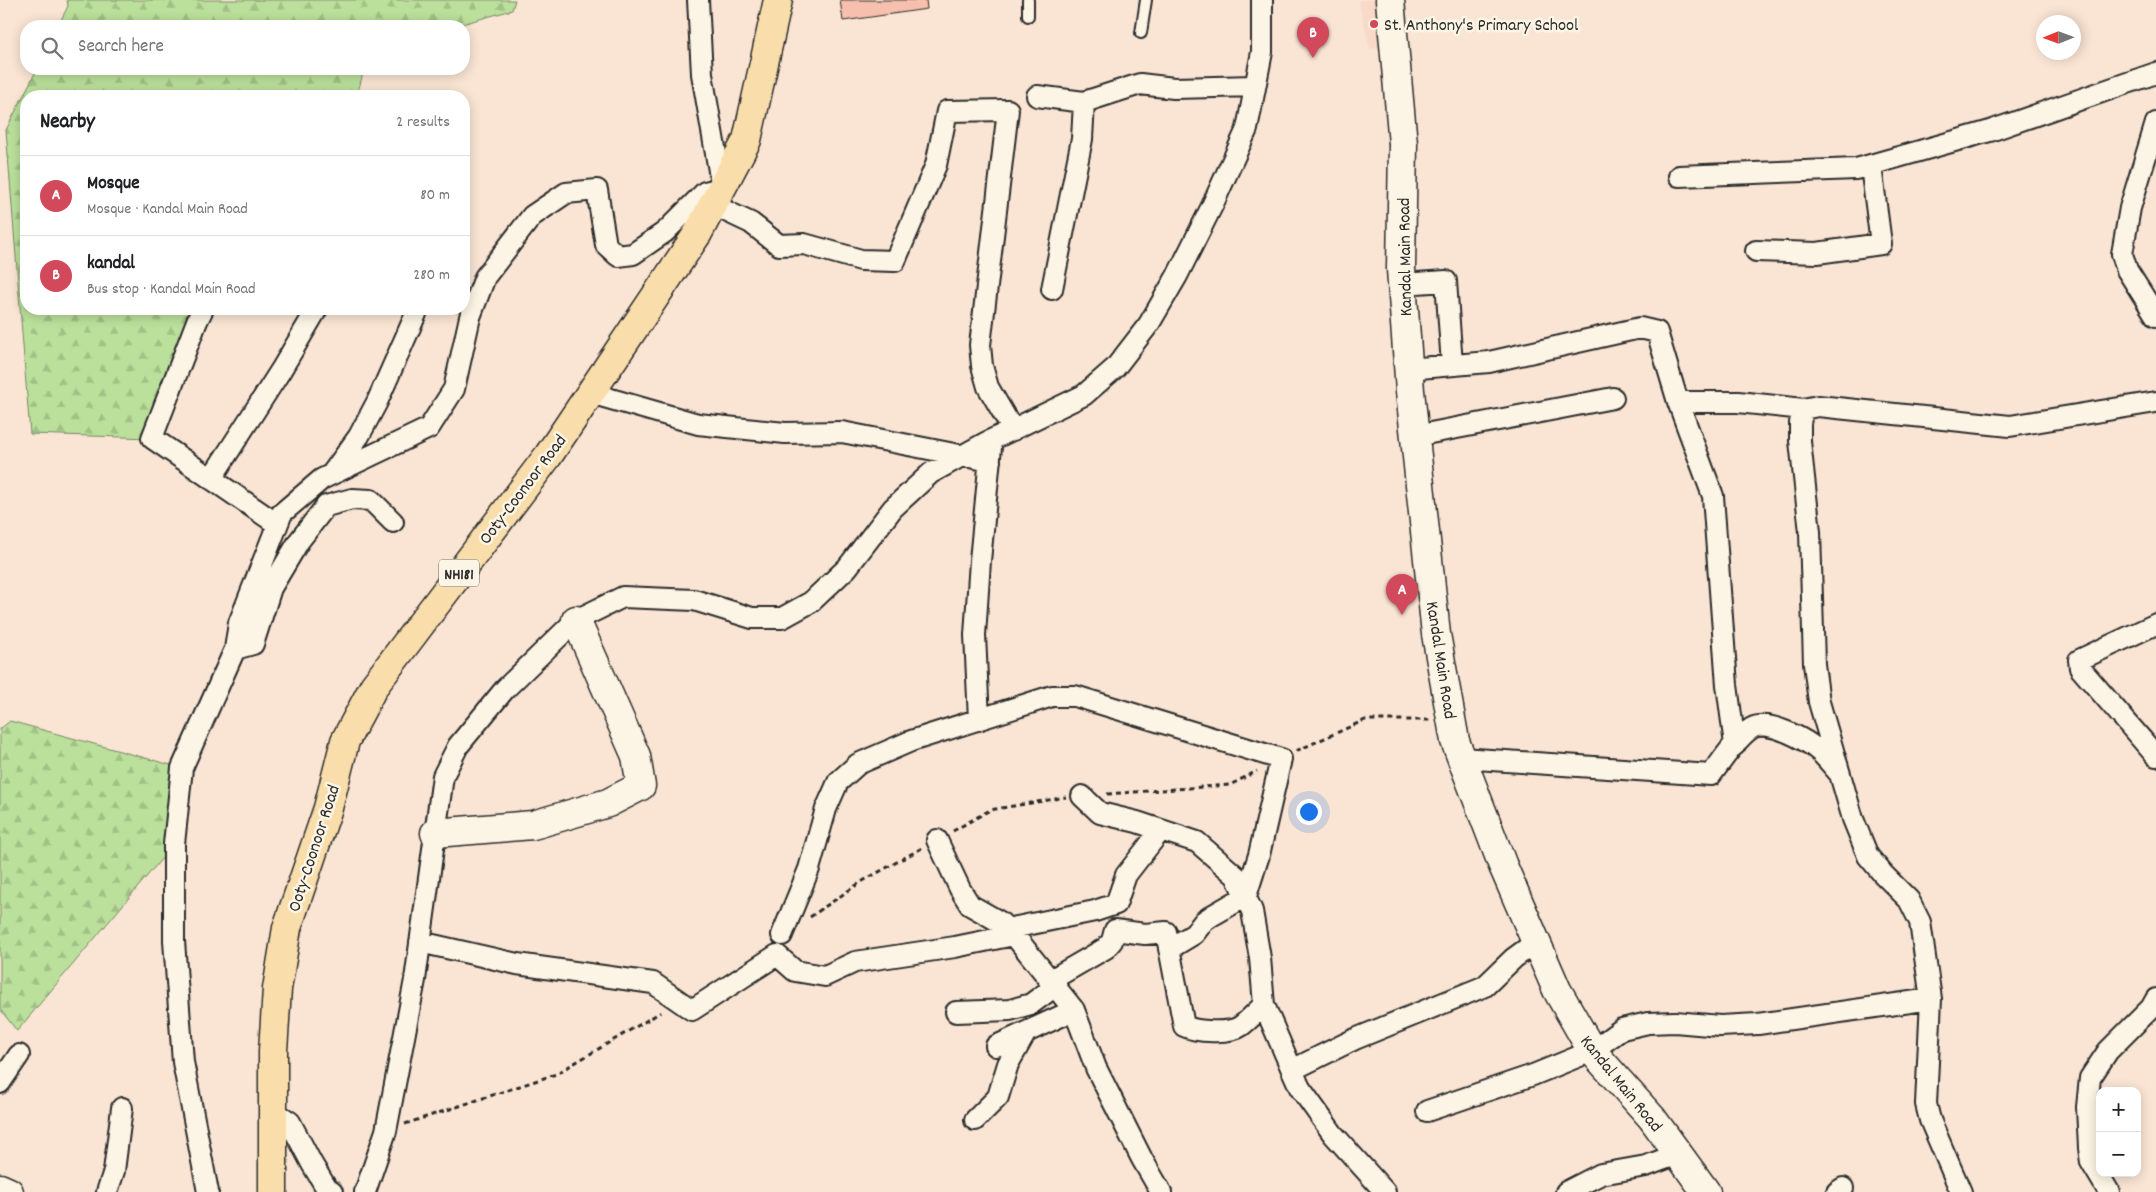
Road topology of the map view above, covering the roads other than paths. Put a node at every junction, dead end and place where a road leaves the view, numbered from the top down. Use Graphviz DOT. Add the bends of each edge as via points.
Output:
graph roads {
  1 [pos="698,0"];
  2 [pos="778,0"];
  3 [pos="1028,0"];
  4 [pos="1146,0"];
  5 [pos="1262,0"];
  6 [pos="1390,0"];
  7 [pos="1028,16"];
  8 [pos="1141,33"];
  9 [pos="2156,73"];
  10 [pos="1255,86"];
  11 [pos="1037,96"];
  12 [pos="1084,102"];
  13 [pos="2156,123"];
  14 [pos="1871,166"];
  15 [pos="1679,176"];
  16 [pos="717,196"];
  17 [pos="1756,251"];
  18 [pos="1402,284"];
  19 [pos="1052,289"];
  20 [pos="200,315"];
  21 [pos="313,315"];
  22 [pos="416,315"];
  23 [pos="2156,316"];
  24 [pos="1452,365"];
  25 [pos="1408,368"];
  26 [pos="590,394"];
  27 [pos="1613,398"];
  28 [pos="1678,402"];
  29 [pos="2156,402"];
  30 [pos="1803,409"];
  31 [pos="1013,430"];
  32 [pos="1414,436"];
  33 [pos="992,440"];
  34 [pos="964,455"];
  35 [pos="990,461"];
  36 [pos="332,474"];
  37 [pos="211,479"];
  38 [pos="393,522"];
  39 [pos="277,524"];
  40 [pos="576,620"];
  41 [pos="2156,624"];
  42 [pos="235,649"];
  43 [pos="979,720"];
  44 [pos="1734,744"];
  45 [pos="2156,756"];
  46 [pos="1461,758"];
  47 [pos="1842,777"];
  48 [pos="1082,796"];
  49 [pos="1161,830"];
  50 [pos="436,833"];
  51 [pos="936,840"];
  52 [pos="1246,896"];
  53 [pos="1010,932"];
  54 [pos="782,935"];
  55 [pos="420,942"];
  56 [pos="1536,942"];
  57 [pos="1169,949"];
  58 [pos="1051,984"];
  59 [pos="1931,999"];
  60 [pos="2156,999"];
  61 [pos="1264,1005"];
  62 [pos="1074,1010"];
  63 [pos="956,1012"];
  64 [pos="1025,1034"];
  65 [pos="996,1046"];
  66 [pos="1592,1050"];
  67 [pos="19,1055"];
  68 [pos="1292,1070"];
  69 [pos="0,1083"];
  70 [pos="122,1108"];
  71 [pos="273,1111"];
  72 [pos="1427,1111"];
  73 [pos="975,1120"];
  74 [pos="1678,1154"];
  75 [pos="0,1188"];
  76 [pos="9,1192"];
  77 [pos="107,1192"];
  78 [pos="208,1192"];
  79 [pos="273,1192"];
  80 [pos="332,1192"];
  81 [pos="365,1192"];
  82 [pos="1162,1192"];
  83 [pos="1385,1192"];
  84 [pos="1566,1192"];
  85 [pos="1706,1192"];
  86 [pos="1961,1192"];
  87 [pos="2109,1192"];
  1 -- 16 [label="street" via="702,74"];
  2 -- 16 [label="highway, Ooty-Coonoor Road / NH181" via="747,140"];
  3 -- 7 [label="lane"];
  4 -- 8 [label="lane"];
  5 -- 10 [label="street" via="1262,52"];
  6 -- 18 [label="street, Kandal Main Road" via="1403,144"];
  9 -- 14 [label="street" via="1990,131"];
  10 -- 12 [label="street" via="1174,88 1140,84"];
  10 -- 31 [label="street" via="1247,129 1190,250 1149,324 1115,368 1084,395"];
  11 -- 12 [label="street"];
  12 -- 19 [label="street" via="1082,139"];
  13 -- 23 [label="street" via="2130,208 2122,254 2127,270"];
  14 -- 15 [label="street"];
  14 -- 17 [label="street" via="1881,244 1818,253"];
  16 -- 26 [label="highway, Ooty-Coonoor Road / NH181" via="698,233"];
  16 -- 31 [label="street" via="779,245 804,244 861,260 895,261 936,165 947,111 1008,110 980,345 988,387"];
  16 -- 36 [label="street" via="705,192 665,232 633,254 618,256 606,245 596,190 566,193 532,216 485,277 470,316 454,389 429,428"];
  18 -- 24 [label="street" via="1446,281"];
  18 -- 25 [label="street, Kandal Main Road"];
  20 -- 37 [label="street" via="152,438"];
  21 -- 37 [label="street"];
  22 -- 36 [label="street" via="377,402 359,436"];
  24 -- 25 [label="street"];
  24 -- 28 [label="street" via="1489,362 1640,328 1657,332"];
  25 -- 32 [label="street, Kandal Main Road"];
  26 -- 34 [label="street" via="698,424 785,433 842,432"];
  26 -- 71 [label="highway, Ooty-Coonoor Road / NH181" via="548,456 374,686 345,741 328,808 287,928 277,989"];
  27 -- 32 [label="street"];
  28 -- 30 [label="street" via="1738,402"];
  28 -- 44 [label="street" via="1713,496"];
  29 -- 30 [label="street" via="2010,426 1818,406"];
  30 -- 47 [label="street" via="1800,441 1810,532 1814,664 1819,702"];
  31 -- 33 [label="street"];
  32 -- 46 [label="street, Kandal Main Road" via="1436,634"];
  33 -- 34 [label="street"];
  33 -- 35 [label="street"];
  34 -- 35 [label="street"];
  34 -- 40 [label="street" via="931,473 893,508 846,568 811,602 782,618 752,618 694,600 623,597"];
  35 -- 43 [label="street" via="975,636"];
  36 -- 39 [label="street" via="282,513"];
  37 -- 39 [label="street"];
  38 -- 42 [label="street" via="370,500 352,499 326,506 299,541 271,588 253,644"];
  39 -- 42 [label="street" via="238,624"];
  40 -- 50 [label="street" via="505,689 458,746 444,776"];
  40 -- 50 [label="street" via="636,756 641,786 608,803 533,825"];
  41 -- 45 [label="street" via="2078,660 2080,668"];
  42 -- 78 [label="street" via="182,768 174,844 174,941 183,1062"];
  43 -- 52 [label="street" via="1052,696 1075,696 1281,759"];
  43 -- 54 [label="street" via="911,740 858,764 838,782 826,809 809,869"];
  44 -- 46 [label="street" via="1711,776"];
  44 -- 47 [label="street" via="1752,728 1764,725 1792,734 1819,751"];
  46 -- 56 [label="street, Kandal Main Road" via="1502,866"];
  47 -- 59 [label="street" via="1853,819 1868,856 1909,900 1920,922"];
  48 -- 49 [label="street" via="1100,813"];
  49 -- 52 [label="street" via="1197,842 1236,876"];
  49 -- 53 [label="street" via="1126,875 1116,904"];
  50 -- 55 [label="street"];
  51 -- 53 [label="street" via="970,905 1000,922"];
  52 -- 57 [label="street" via="1204,921 1194,934"];
  52 -- 61 [label="street" via="1252,911 1260,958"];
  53 -- 55 [label="street" via="955,947 855,962 825,976 795,971 777,955 692,1010 653,983 517,964"];
  53 -- 58 [label="street"];
  55 -- 81 [label="street" via="386,1130"];
  56 -- 66 [label="street, Kandal Main Road" via="1557,990"];
  56 -- 68 [label="street" via="1485,986 1355,1039"];
  57 -- 58 [label="street" via="1166,932 1145,934 1115,930 1106,948"];
  57 -- 61 [label="street" via="1184,1026 1192,1030 1231,1030"];
  58 -- 62 [label="street"];
  58 -- 63 [label="street" via="1031,1004 1010,1010"];
  59 -- 66 [label="street" via="1758,1024 1648,1023 1622,1029"];
  59 -- 86 [label="street" via="1926,1104"];
  60 -- 87 [label="street" via="2108,1051 2090,1078 2088,1148"];
  61 -- 68 [label="street"];
  62 -- 64 [label="street"];
  62 -- 82 [label="street" via="1096,1068"];
  64 -- 65 [label="street"];
  64 -- 73 [label="street" via="1008,1064 998,1097"];
  66 -- 72 [label="street" via="1533,1075"];
  66 -- 74 [label="street, Kandal Main Road" via="1652,1118"];
  67 -- 69 [label="street"];
  68 -- 83 [label="street" via="1300,1088 1333,1134"];
  70 -- 77 [label="street" via="114,1171"];
  71 -- 79 [label="highway, Ooty-Coonoor Road / NH181"];
  71 -- 80 [label="street" via="290,1122 327,1189"];
  74 -- 84 [label="street" via="1646,1166 1601,1174"];
  74 -- 85 [label="street, Kandal Main Road"];
  75 -- 76 [label="street"];
}
